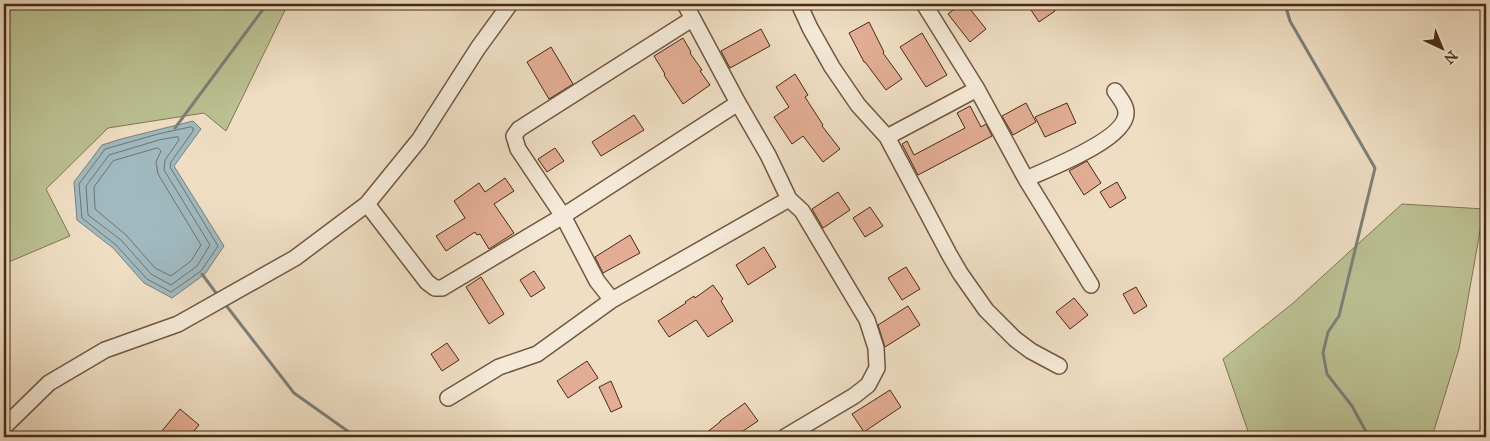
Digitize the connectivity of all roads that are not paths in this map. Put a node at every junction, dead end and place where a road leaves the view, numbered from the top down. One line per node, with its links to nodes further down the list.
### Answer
1 (510, 4): 12 (street)
2 (685, 4): 5 (street)
3 (799, 4): 9 (street)
4 (925, 4): 6 (street)
5 (692, 19): 8 (street); 13 (street)
6 (976, 89): 9 (street); 10 (street)
7 (1116, 91): 10 (street)
8 (738, 104): 11 (street); 13 (street)
9 (887, 137): 16 (street)
10 (1026, 179): 14 (street)
11 (789, 199): 15 (street); 19 (street)
12 (367, 204): 13 (street); 18 (street)
13 (563, 216): 15 (street)
14 (1091, 284)
15 (612, 300): 17 (street)
16 (1059, 366)
17 (448, 398)
18 (4, 427)
19 (785, 436)

